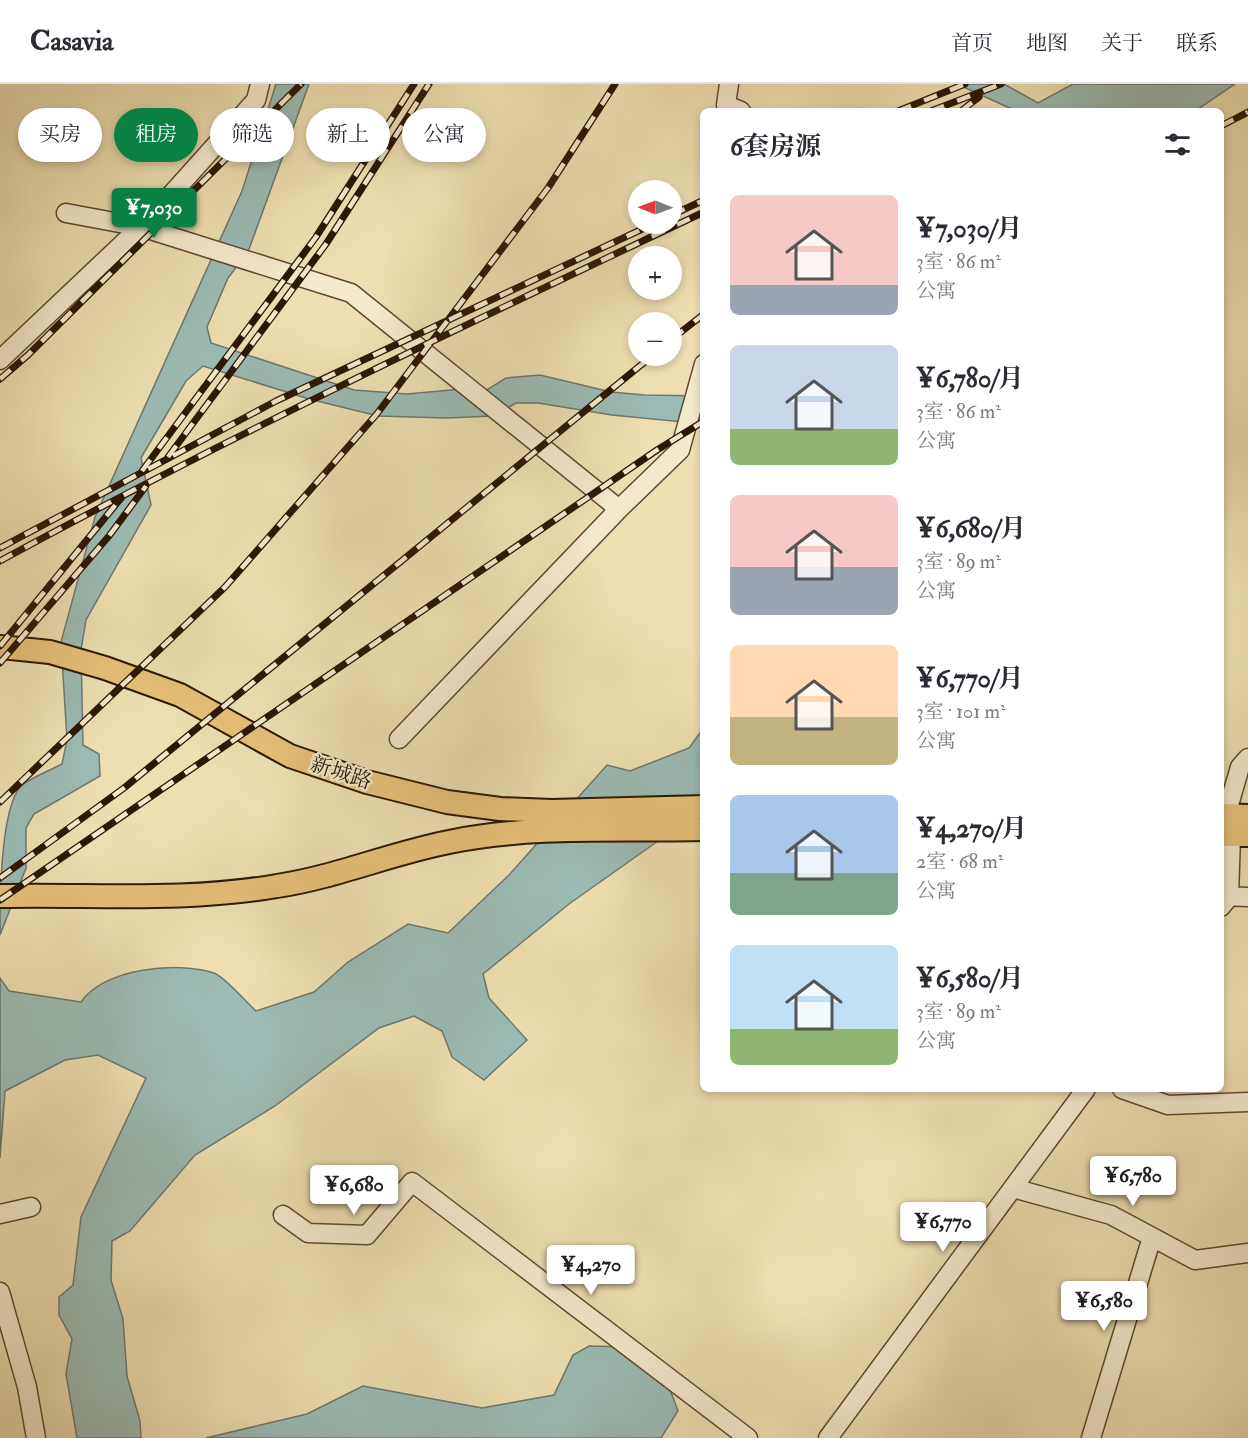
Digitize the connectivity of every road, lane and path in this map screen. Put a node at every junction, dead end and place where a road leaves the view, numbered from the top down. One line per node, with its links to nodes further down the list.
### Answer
1 (260, 84): 5 (street)
2 (729, 84): 3 (street)
3 (731, 108)
4 (66, 213): 5 (street)
5 (141, 227): 6 (street); 8 (street)
6 (0, 360)
7 (700, 378): 8 (street)
8 (619, 509): 10 (street)
9 (0, 647): 12 (main road, 新城路)
10 (399, 740)
11 (1248, 758): 14 (street)
12 (700, 815)
13 (700, 817): 15 (main road, 新城路)
14 (1232, 825): 17 (street)
15 (0, 896)
16 (1248, 897): 17 (street)
17 (1224, 900)
18 (1084, 1092): 21 (street)
19 (1131, 1092): 20 (street)
20 (1248, 1102)
21 (1013, 1188): 25 (street); 30 (street)
22 (31, 1207): 23 (street)
23 (0, 1214)
24 (283, 1215): 29 (street)
25 (1152, 1237): 26 (street); 31 (street)
26 (1248, 1253)
27 (0, 1292): 28 (street)
28 (36, 1438)
29 (748, 1438)
30 (828, 1438)
31 (1091, 1438)

